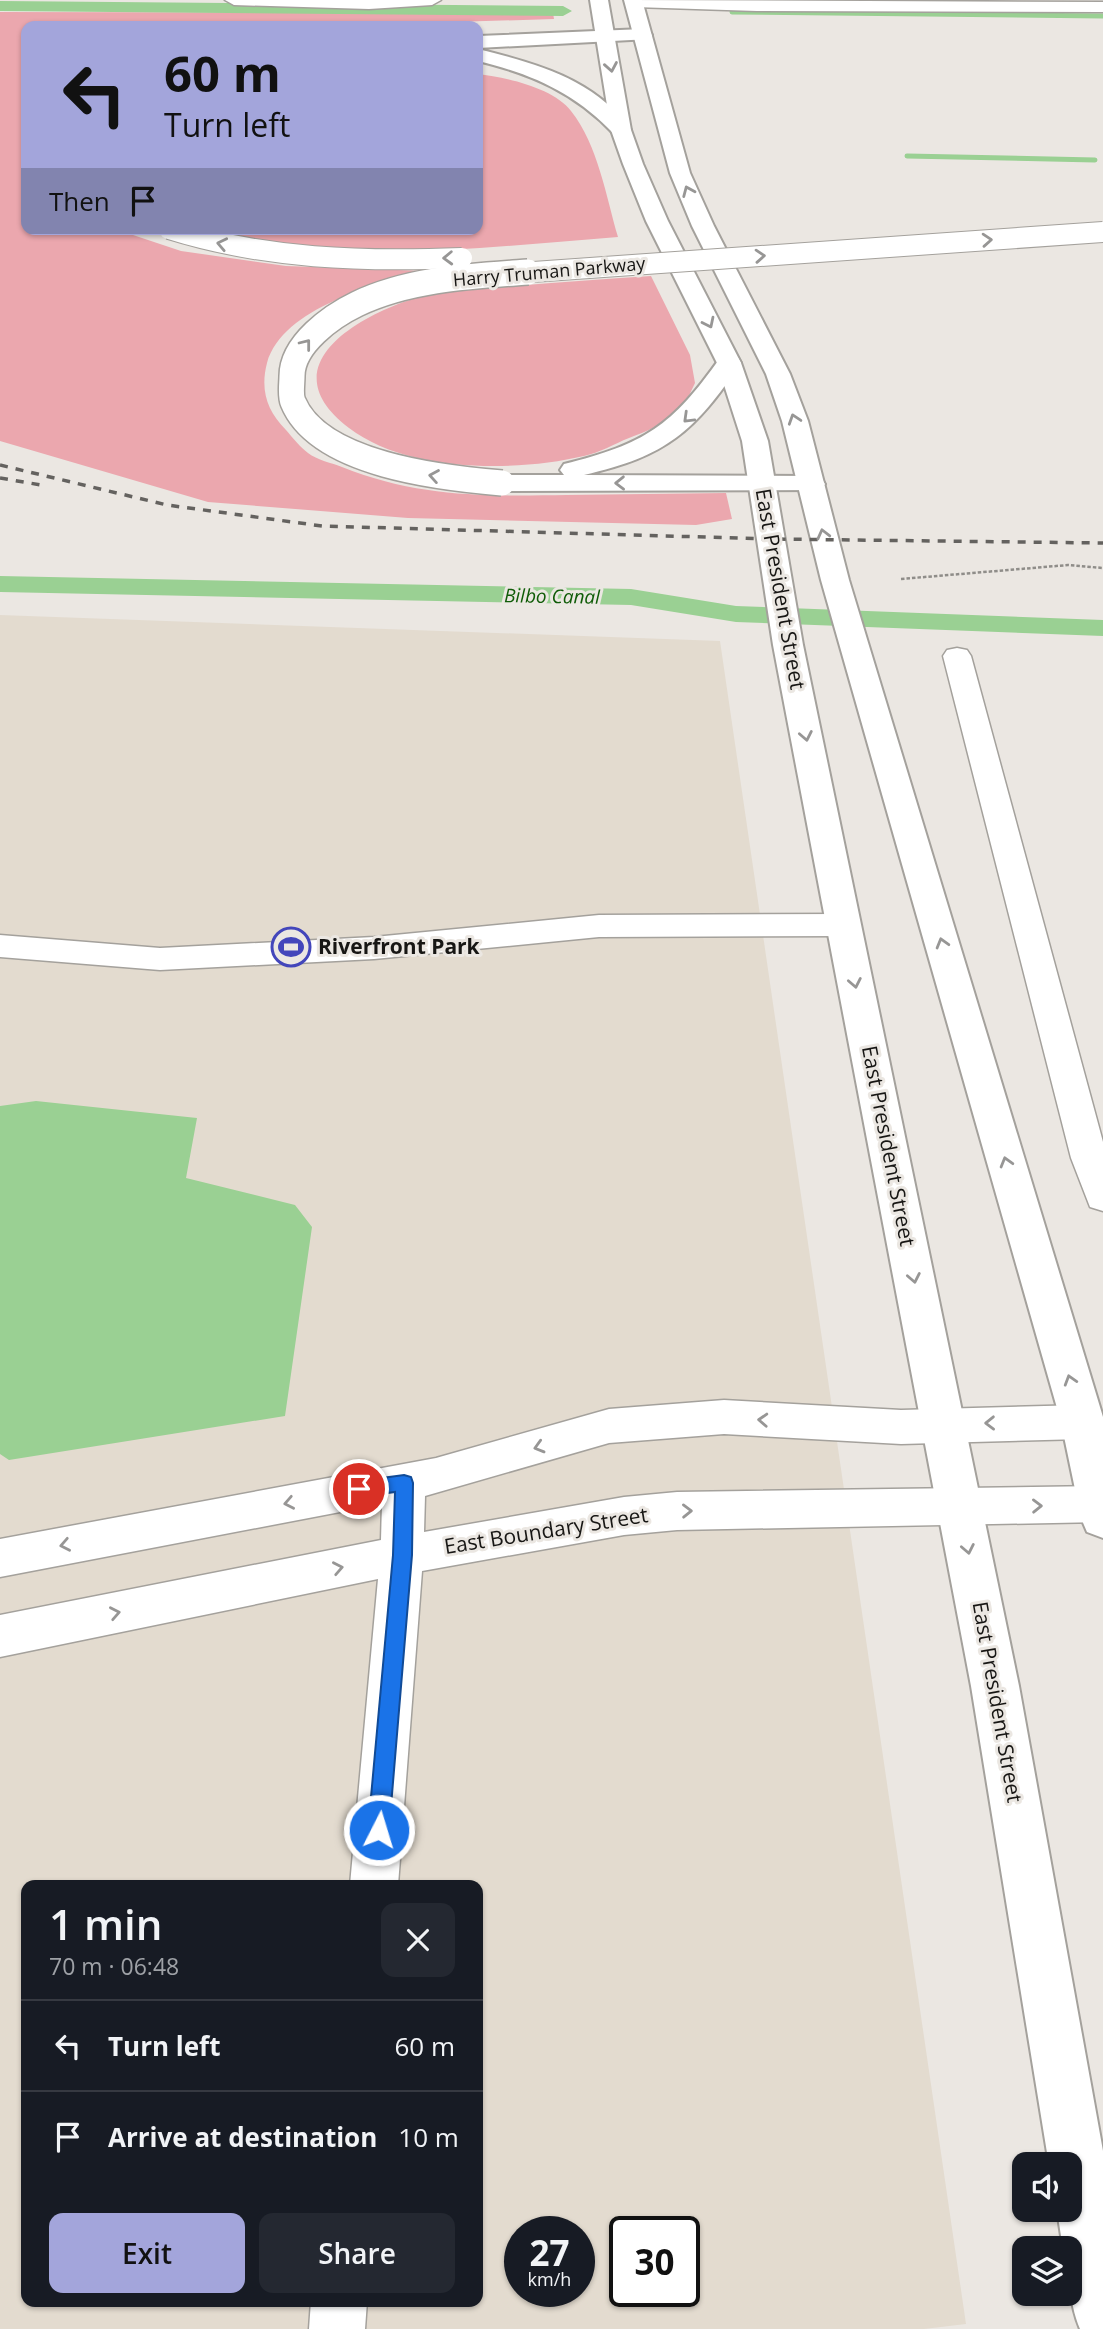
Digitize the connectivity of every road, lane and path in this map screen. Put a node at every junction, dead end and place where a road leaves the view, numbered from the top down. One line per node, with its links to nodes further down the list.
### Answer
1 (234, 0): 2 (street)
2 (432, 0)
3 (599, 0): 7 (main road, East President Street)
4 (634, 1): 5 (street); 6 (main road)
5 (1103, 8)
6 (643, 35): 7 (main road); 17 (main road, one-way to 6)
7 (606, 37): 8 (main road); 10 (main road, East President Street, one-way to 10)
8 (483, 42)
9 (483, 56): 10 (main road)
10 (621, 130): 14 (main road, East President Street, one-way to 14)
11 (1103, 212): 13 (main road, Harry Truman Parkway, one-way to 13, bridge)
12 (1103, 232): 15 (main road, Harry Truman Parkway, one-way to 12, bridge)
13 (186, 235)
14 (729, 363): 15 (main road, one-way to 15); 16 (main road, East President Street)
15 (502, 483): 16 (main road, one-way to 15)
16 (762, 484): 17 (main road); 21 (main road, East President Street, one-way to 21)
17 (812, 484): 25 (main road, one-way to 17)
18 (1103, 568): 19 (path)
19 (901, 579)
20 (957, 656): 23 (street)
21 (844, 925): 22 (street); 24 (main road, East President Street, one-way to 24)
22 (0, 946)
23 (1103, 1197)
24 (943, 1424): 25 (street, one-way to 24); 26 (street, one-way to 26); 27 (main road, East President Street)
25 (1092, 1447): 28 (main road)
26 (404, 1483): 29 (street); 30 (street, one-way to 30)
27 (960, 1508): 28 (street, East Boundary Street, one-way to 28); 29 (street, East Boundary Street, one-way to 27); 34 (main road, East President Street, one-way to 34)
28 (1102, 1511)
29 (402, 1555): 31 (street, East Boundary Street, one-way to 29); 32 (street)
30 (0, 1558)
31 (0, 1636)
32 (374, 1880)
33 (339, 2307): 35 (street)
34 (1103, 2314)
35 (337, 2329)

